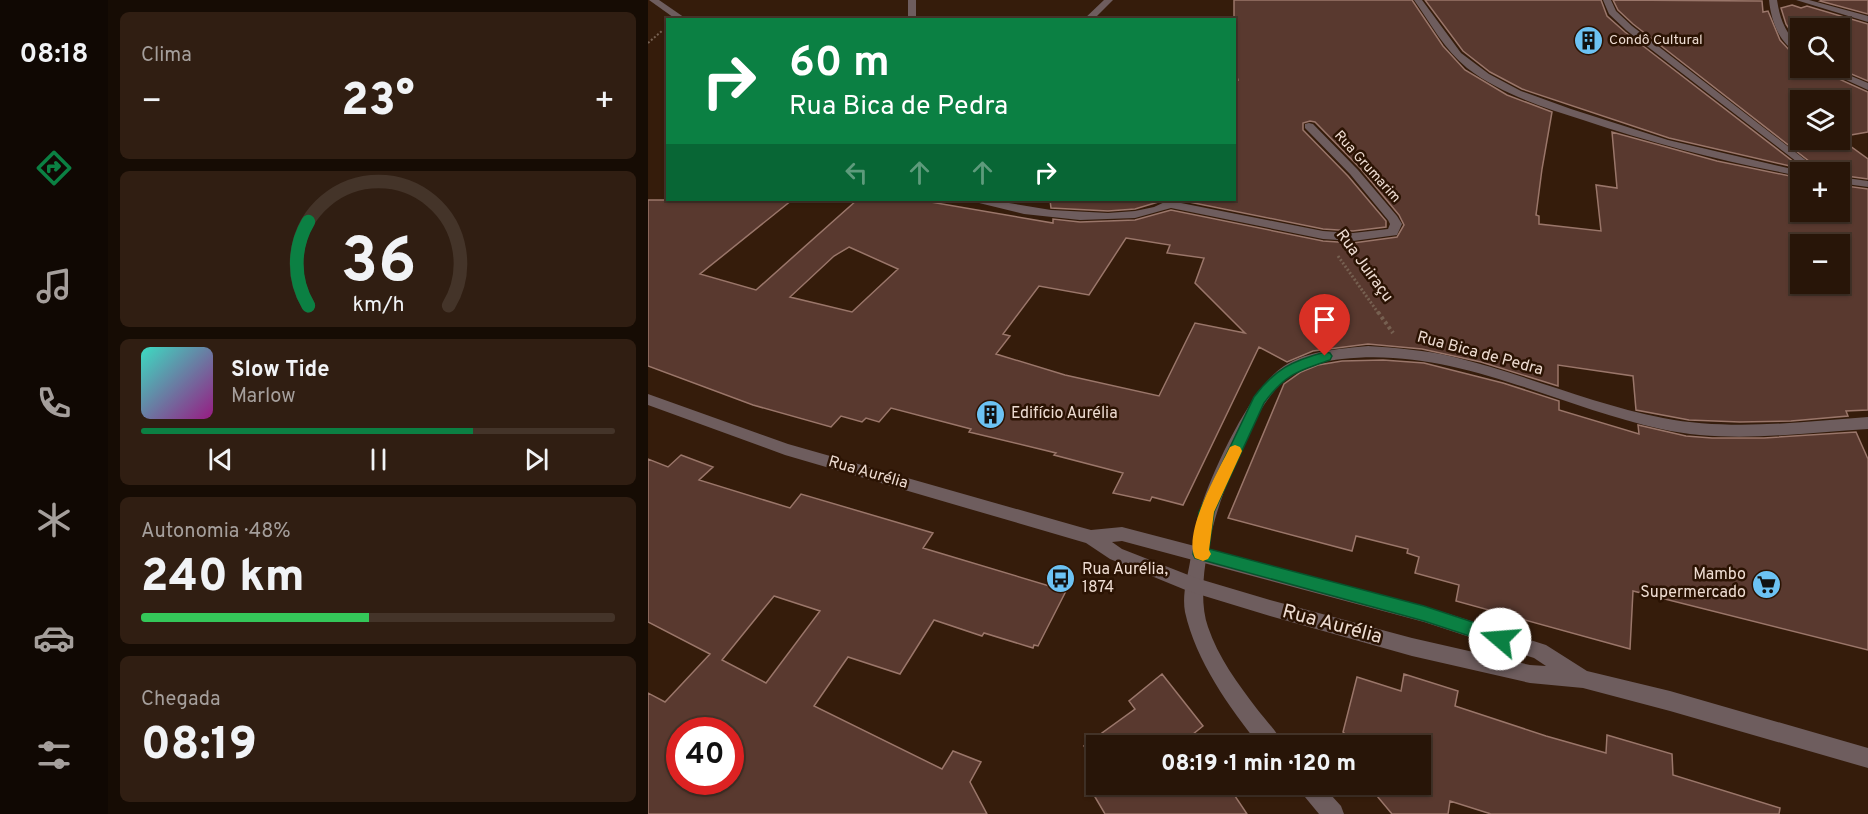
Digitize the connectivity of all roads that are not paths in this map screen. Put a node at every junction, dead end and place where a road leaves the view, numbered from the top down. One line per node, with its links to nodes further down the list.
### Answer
1 (653, 0): 8 (street)
2 (912, 0): 9 (street)
3 (1109, 0): 10 (street)
4 (1418, 0): 17 (street)
5 (1607, 0): 16 (street)
6 (1773, 0): 12 (street)
7 (1800, 0): 11 (street)
8 (681, 18)
9 (912, 18)
10 (1090, 18)
11 (1868, 19)
12 (1790, 43)
13 (1848, 78): 14 (street)
14 (1868, 87)
15 (1309, 126): 22 (street, Rua Grumarim)
16 (1803, 162)
17 (1790, 171)
18 (1850, 182): 19 (street)
19 (1868, 184)
20 (983, 201): 21 (street)
21 (1174, 202): 22 (street, Rua Juiraçu)
22 (1323, 235)
23 (648, 399): 25 (street, Rua Aurélia)
24 (1868, 423): 26 (street, Rua Bica de Pedra)
25 (1091, 537): 26 (street, Rua Aurélia); 27 (street, Rua Aurélia)
26 (1201, 554): 27 (street, Rua Bica de Pedra); 28 (street, Rua Aurélia)
27 (1194, 585): 28 (street, Rua Aurélia); 29 (street, Rua Bica de Pedra)
28 (1583, 679): 30 (street, Rua Aurélia)
29 (1265, 735)
30 (1868, 758)
31 (1317, 795): 32 (street)
32 (1333, 814)

